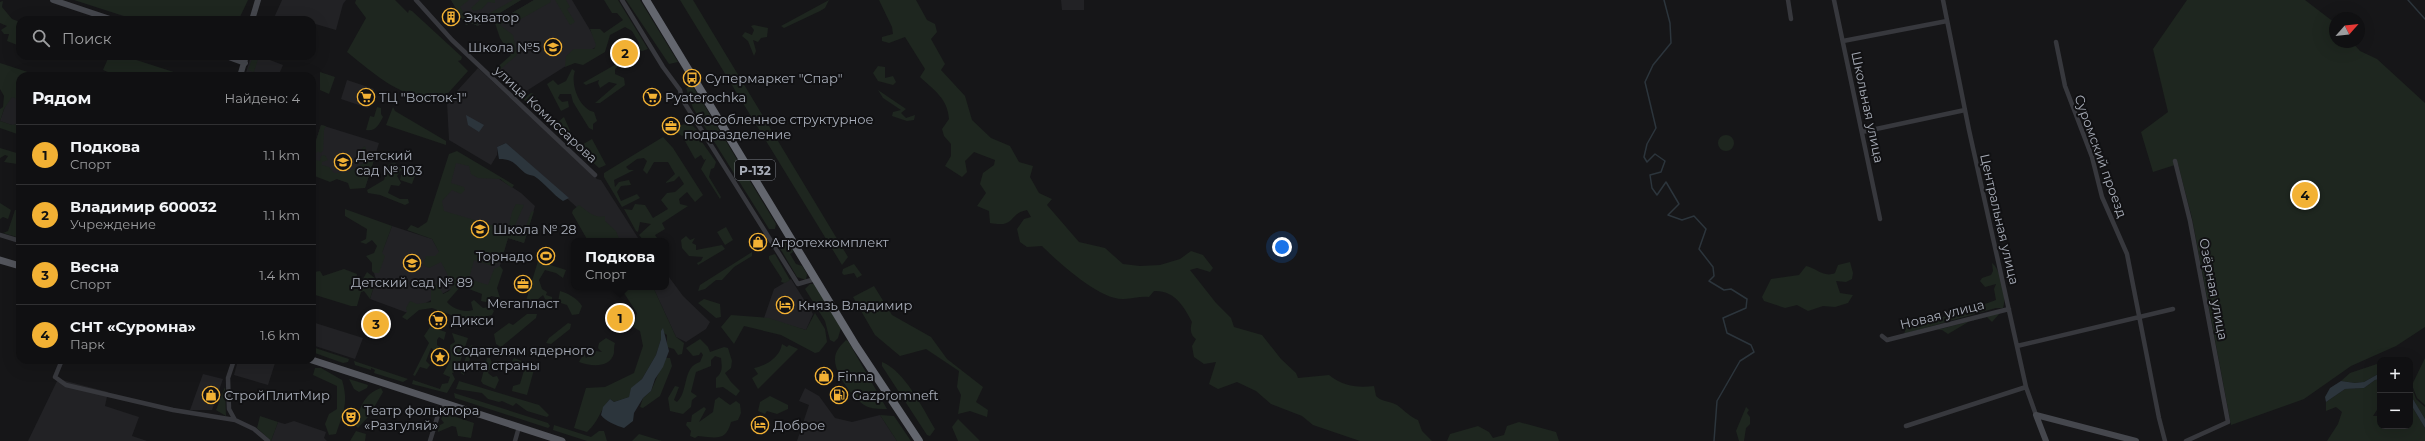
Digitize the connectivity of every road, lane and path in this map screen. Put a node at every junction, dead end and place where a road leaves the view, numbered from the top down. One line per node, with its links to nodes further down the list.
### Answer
1 (52, 0): 10 (street)
2 (258, 0): 11 (street)
3 (416, 0): 21 (street, улица Комиссарова)
4 (622, 0): 27 (street)
5 (646, 0): 27 (highway, Р-132)
6 (652, 0): 47 (highway, Р-132)
7 (1788, 0): 12 (street)
8 (1834, 0): 14 (street, Школьная улица)
9 (1943, 0): 13 (street, Центральная улица)
10 (101, 16)
11 (253, 16)
12 (1791, 19)
13 (1947, 20): 14 (street); 18 (street, Центральная улица)
14 (1843, 41): 19 (street, Школьная улица)
15 (2056, 42): 30 (street, Суромский проезд)
16 (245, 60): 17 (street)
17 (241, 72)
18 (1965, 110): 19 (street); 28 (street, Центральная улица)
19 (1862, 132): 22 (street, Школьная улица)
20 (2175, 161): 51 (street, Озёрная улица)
21 (595, 176)
22 (1880, 219)
23 (0, 235): 24 (street)
24 (16, 240)
25 (0, 260): 26 (main road)
26 (16, 265)
27 (815, 279): 46 (highway, Р-132)
28 (2009, 309): 31 (street, Новая улица); 32 (street, Центральная улица)
29 (2173, 309): 30 (street)
30 (2140, 315): 32 (street); 50 (street, Суромский проезд)
31 (1882, 336)
32 (2017, 346): 36 (street, Центральная улица)
33 (316, 361): 37 (main road)
34 (60, 364): 39 (street)
35 (233, 364): 39 (street)
36 (2026, 387): 38 (street, Центральная улица); 40 (street)
37 (447, 403): 41 (main road); 43 (street)
38 (2036, 415): 48 (street, Центральная улица); 49 (street)
39 (235, 420): 42 (street)
40 (1906, 426)
41 (519, 427): 44 (street); 45 (main road)
42 (268, 441)
43 (430, 441)
44 (515, 441)
45 (562, 441)
46 (919, 441)
47 (924, 441)
48 (2046, 441)
49 (2136, 441)
50 (2165, 441)
51 (2186, 441)

